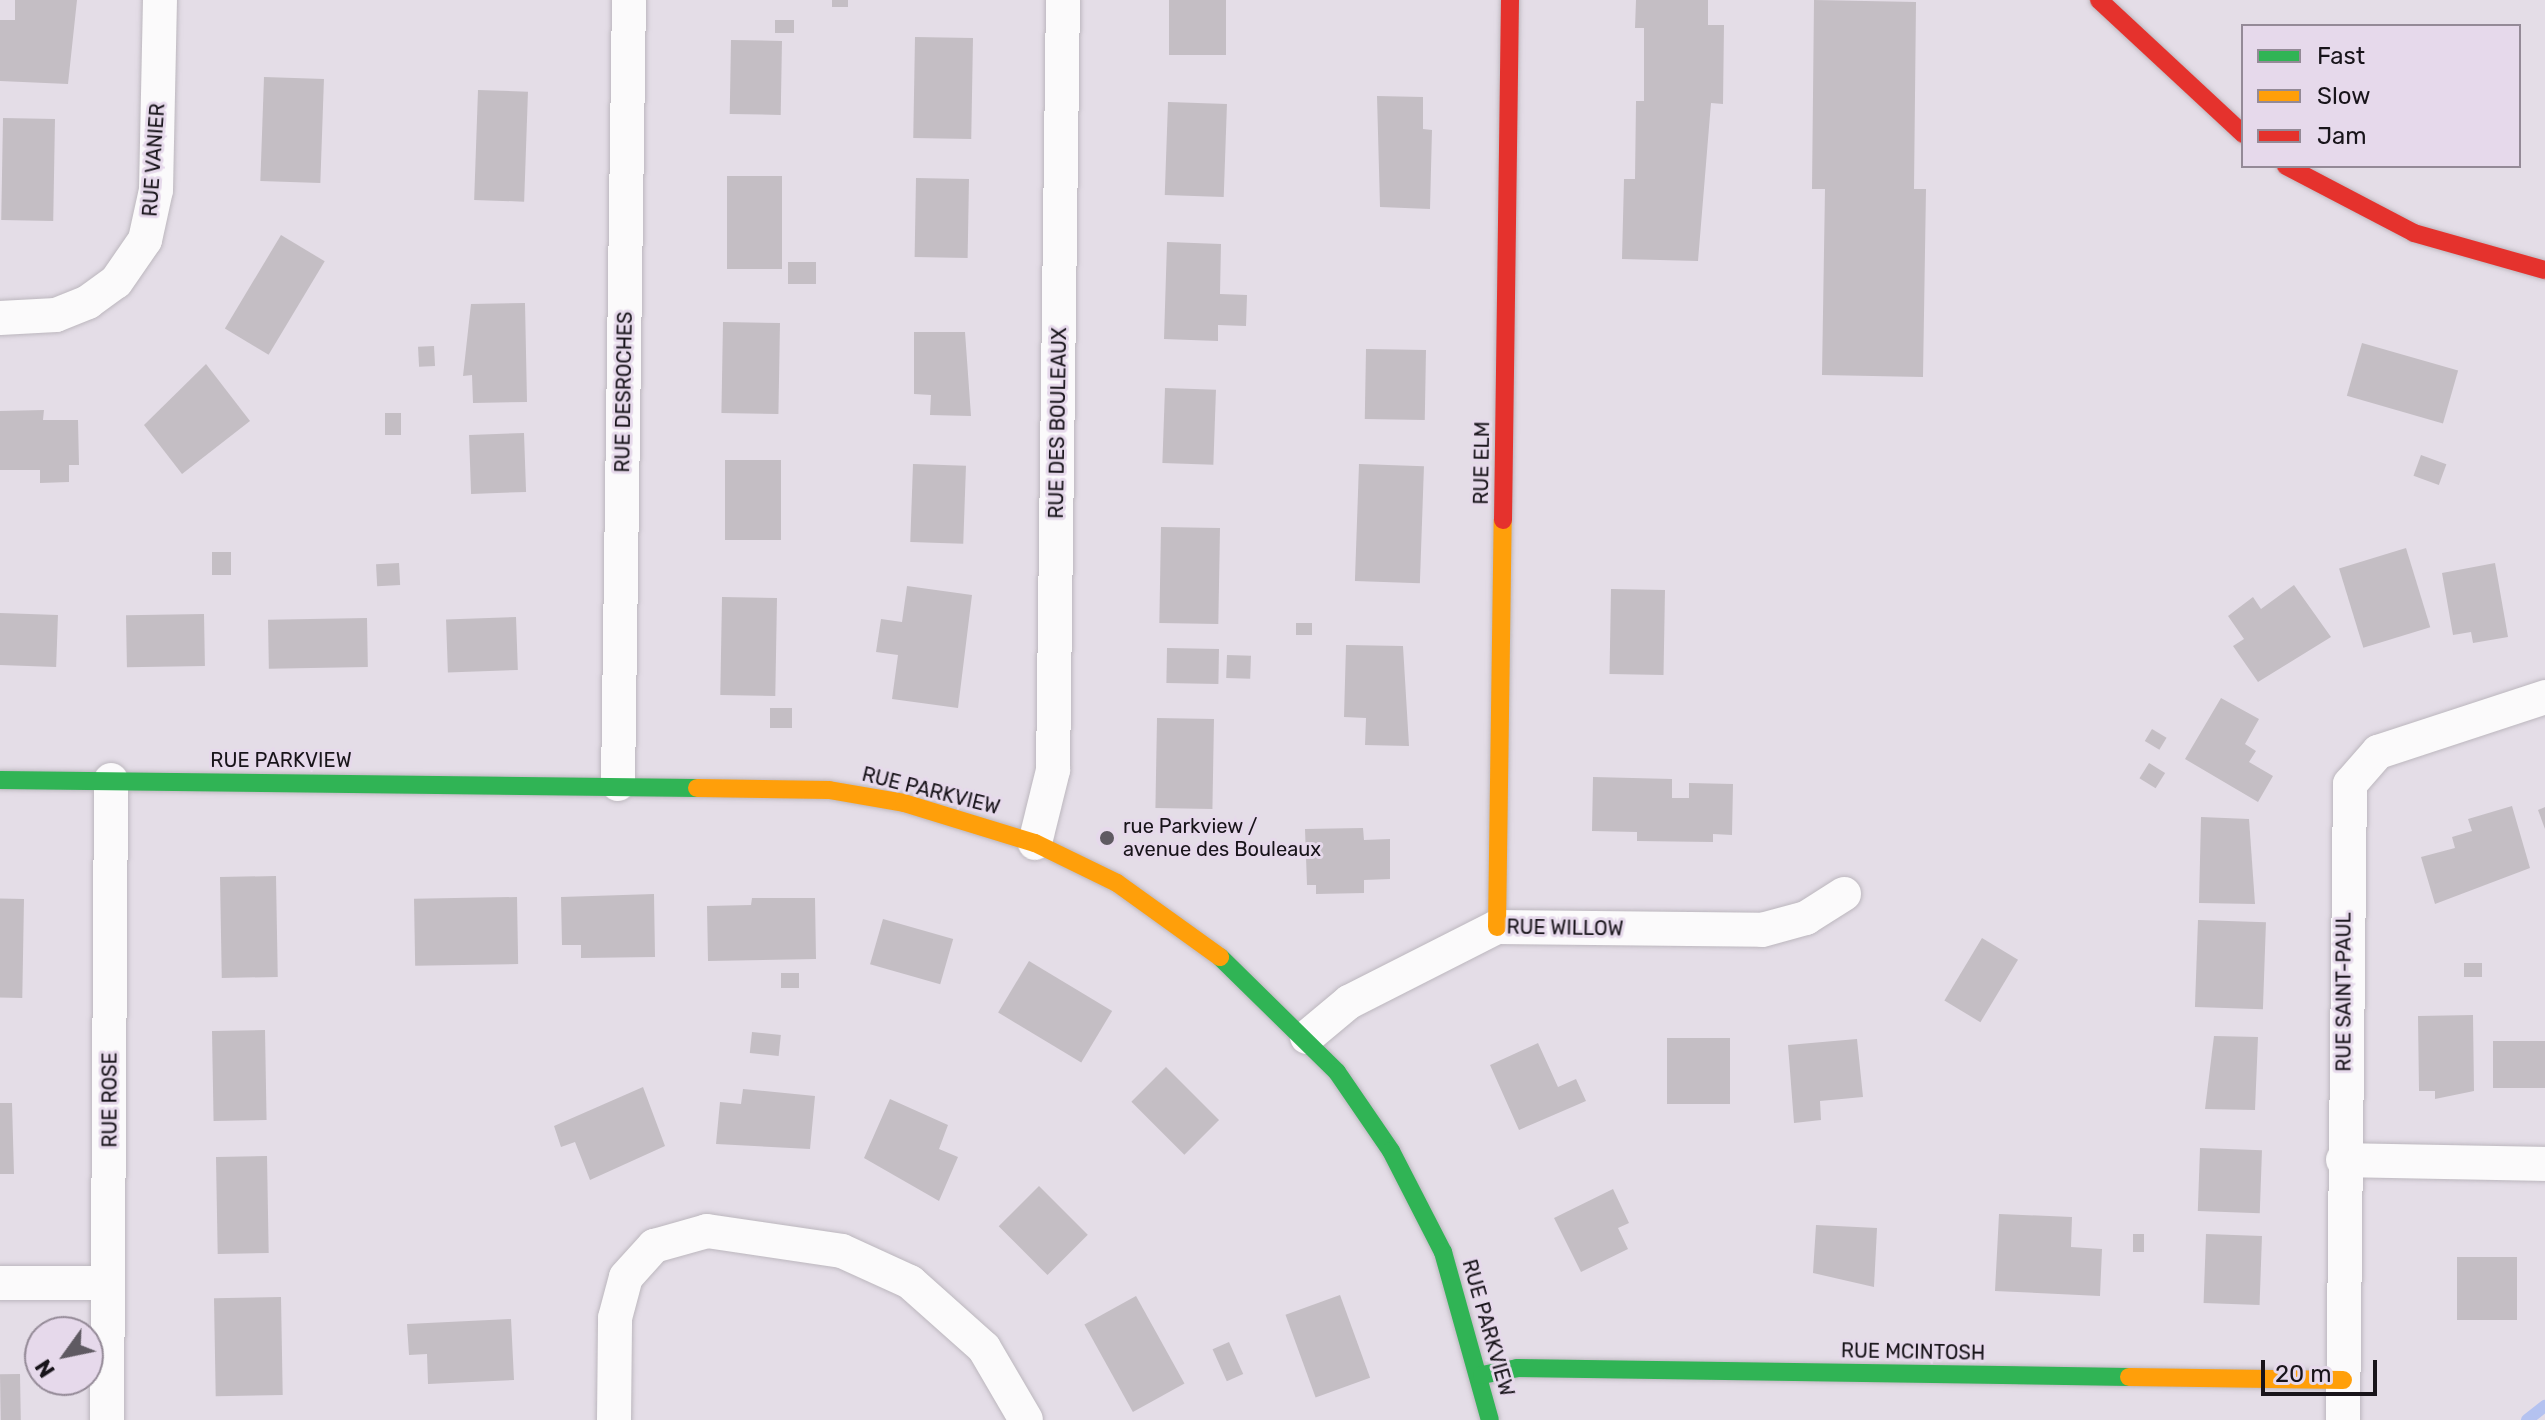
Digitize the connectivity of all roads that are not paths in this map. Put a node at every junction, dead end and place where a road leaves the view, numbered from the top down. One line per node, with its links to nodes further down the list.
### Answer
1 (160, 0): 9 (street, RUE VANIER)
2 (629, 0): 13 (street, RUE DESROCHES)
3 (1063, 0): 14 (street, RUE DES BOULEAUX)
4 (1510, 0): 16 (street, RUE ELM)
5 (2099, 0): 6 (street)
6 (2241, 132)
7 (2289, 168): 8 (street)
8 (2545, 270)
9 (0, 318)
10 (2545, 697): 18 (street, RUE SAINT-PAUL)
11 (0, 780): 12 (street, RUE PARKVIEW)
12 (111, 780): 13 (street, RUE PARKVIEW); 21 (street, RUE ROSE)
13 (618, 784): 14 (street, RUE PARKVIEW)
14 (1035, 843): 17 (street, RUE PARKVIEW)
15 (1844, 894): 16 (street, RUE WILLOW)
16 (1497, 927): 17 (street, RUE WILLOW)
17 (1307, 1037): 22 (street, RUE PARKVIEW)
18 (2343, 1160): 19 (street); 23 (street, RUE SAINT-PAUL)
19 (2545, 1164)
20 (0, 1283): 21 (street)
21 (108, 1283): 24 (street, RUE ROSE)
22 (1482, 1375): 23 (street, RUE MCINTOSH); 27 (street, RUE PARKVIEW)
23 (2343, 1380): 28 (street, RUE SAINT-PAUL)
24 (107, 1420)
25 (614, 1420): 26 (street)
26 (1026, 1420)
27 (1490, 1420)
28 (2343, 1420)

